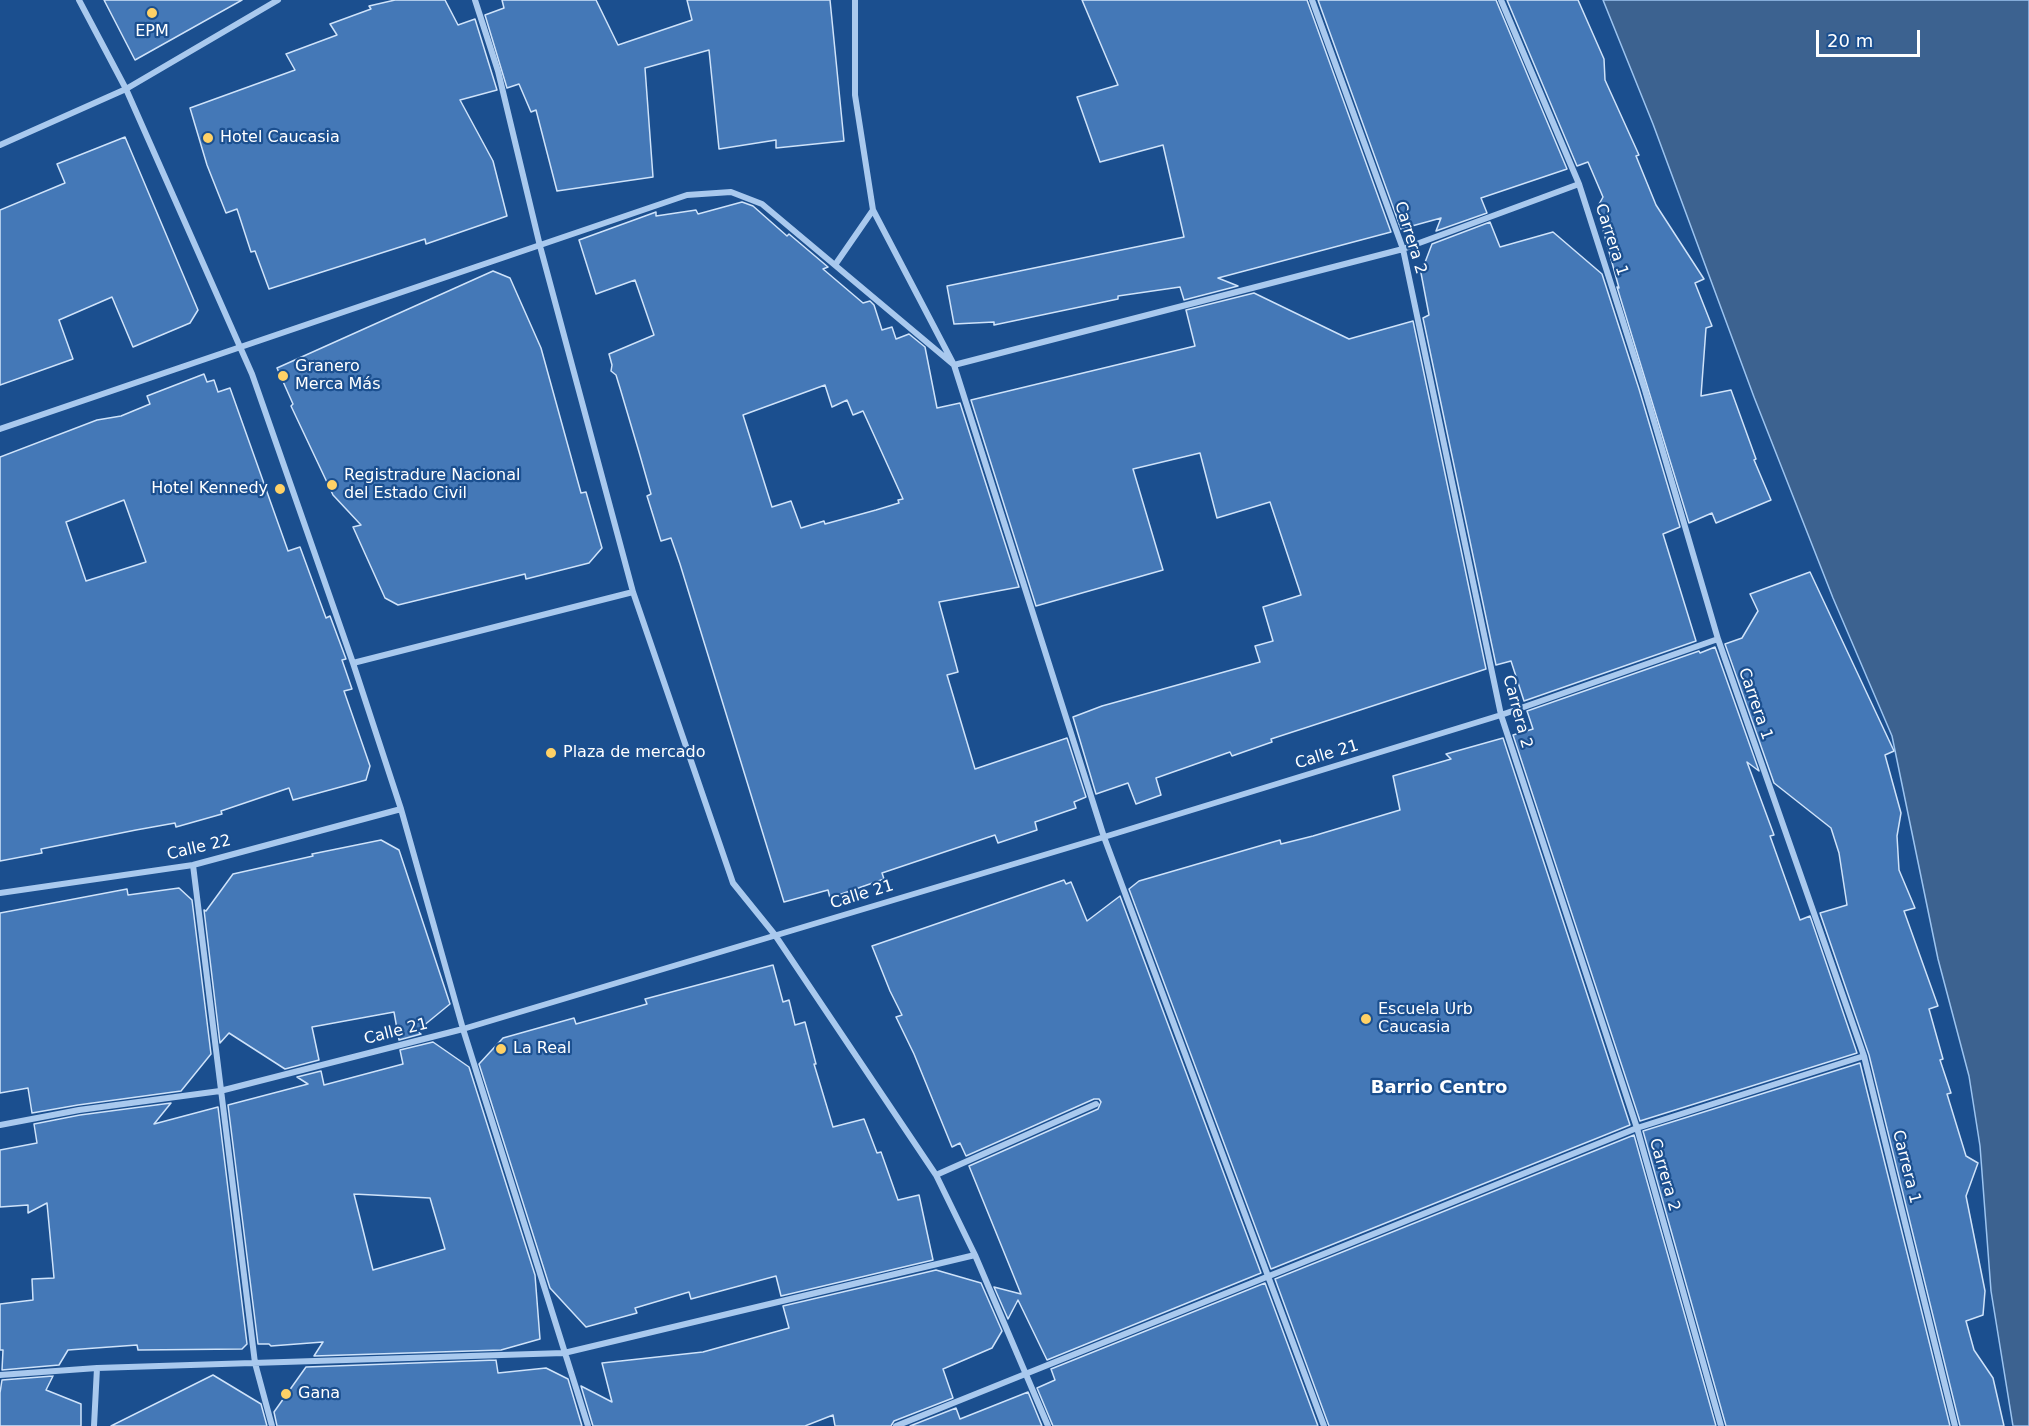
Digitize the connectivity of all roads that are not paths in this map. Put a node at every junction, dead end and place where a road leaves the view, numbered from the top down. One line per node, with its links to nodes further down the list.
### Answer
1 (79, 0): 7 (street)
2 (278, 0): 7 (street)
3 (475, 0): 11 (street)
4 (855, 0): 10 (street)
5 (1312, 0): 12 (street, Carrera 2)
6 (1501, 0): 9 (street, Carrera 1)
7 (126, 89): 8 (street); 14 (street)
8 (0, 145)
9 (1579, 184): 12 (street); 18 (street, Carrera 1)
10 (873, 210): 13 (street); 15 (street)
11 (540, 246): 13 (street); 14 (street); 17 (street)
12 (1403, 249): 15 (street); 20 (street, Carrera 2)
13 (836, 265): 15 (street)
14 (241, 347): 16 (street); 19 (street)
15 (954, 365): 22 (street)
16 (0, 429)
17 (633, 592): 19 (street); 25 (street)
18 (1718, 639): 20 (street, Calle 21); 27 (street, Carrera 1)
19 (353, 663): 21 (street)
20 (1502, 715): 22 (street, Calle 21); 31 (street, Carrera 2)
21 (401, 809): 23 (street, Calle 22); 26 (street)
22 (1104, 837): 25 (street, Calle 21); 34 (street)
23 (193, 865): 24 (street, Calle 22); 28 (street)
24 (0, 893)
25 (775, 935): 26 (street, Calle 21); 32 (street)
26 (463, 1029): 28 (street, Calle 21); 35 (street)
27 (1864, 1056): 31 (street); 47 (street, Carrera 1)
28 (220, 1091): 30 (street, Calle 21); 36 (street)
29 (1096, 1104): 32 (street)
30 (0, 1125)
31 (1637, 1128): 34 (street); 46 (street, Carrera 2)
32 (936, 1175): 33 (street)
33 (975, 1255): 35 (street); 38 (street)
34 (1267, 1278): 38 (street); 45 (street)
35 (564, 1353): 36 (street); 42 (street)
36 (255, 1363): 37 (street); 41 (street)
37 (97, 1368): 39 (street); 40 (street)
38 (1026, 1372): 43 (street); 44 (street)
39 (0, 1375)
40 (94, 1426)
41 (272, 1426)
42 (588, 1426)
43 (896, 1426)
44 (1048, 1426)
45 (1324, 1426)
46 (1721, 1426)
47 (1955, 1426)

